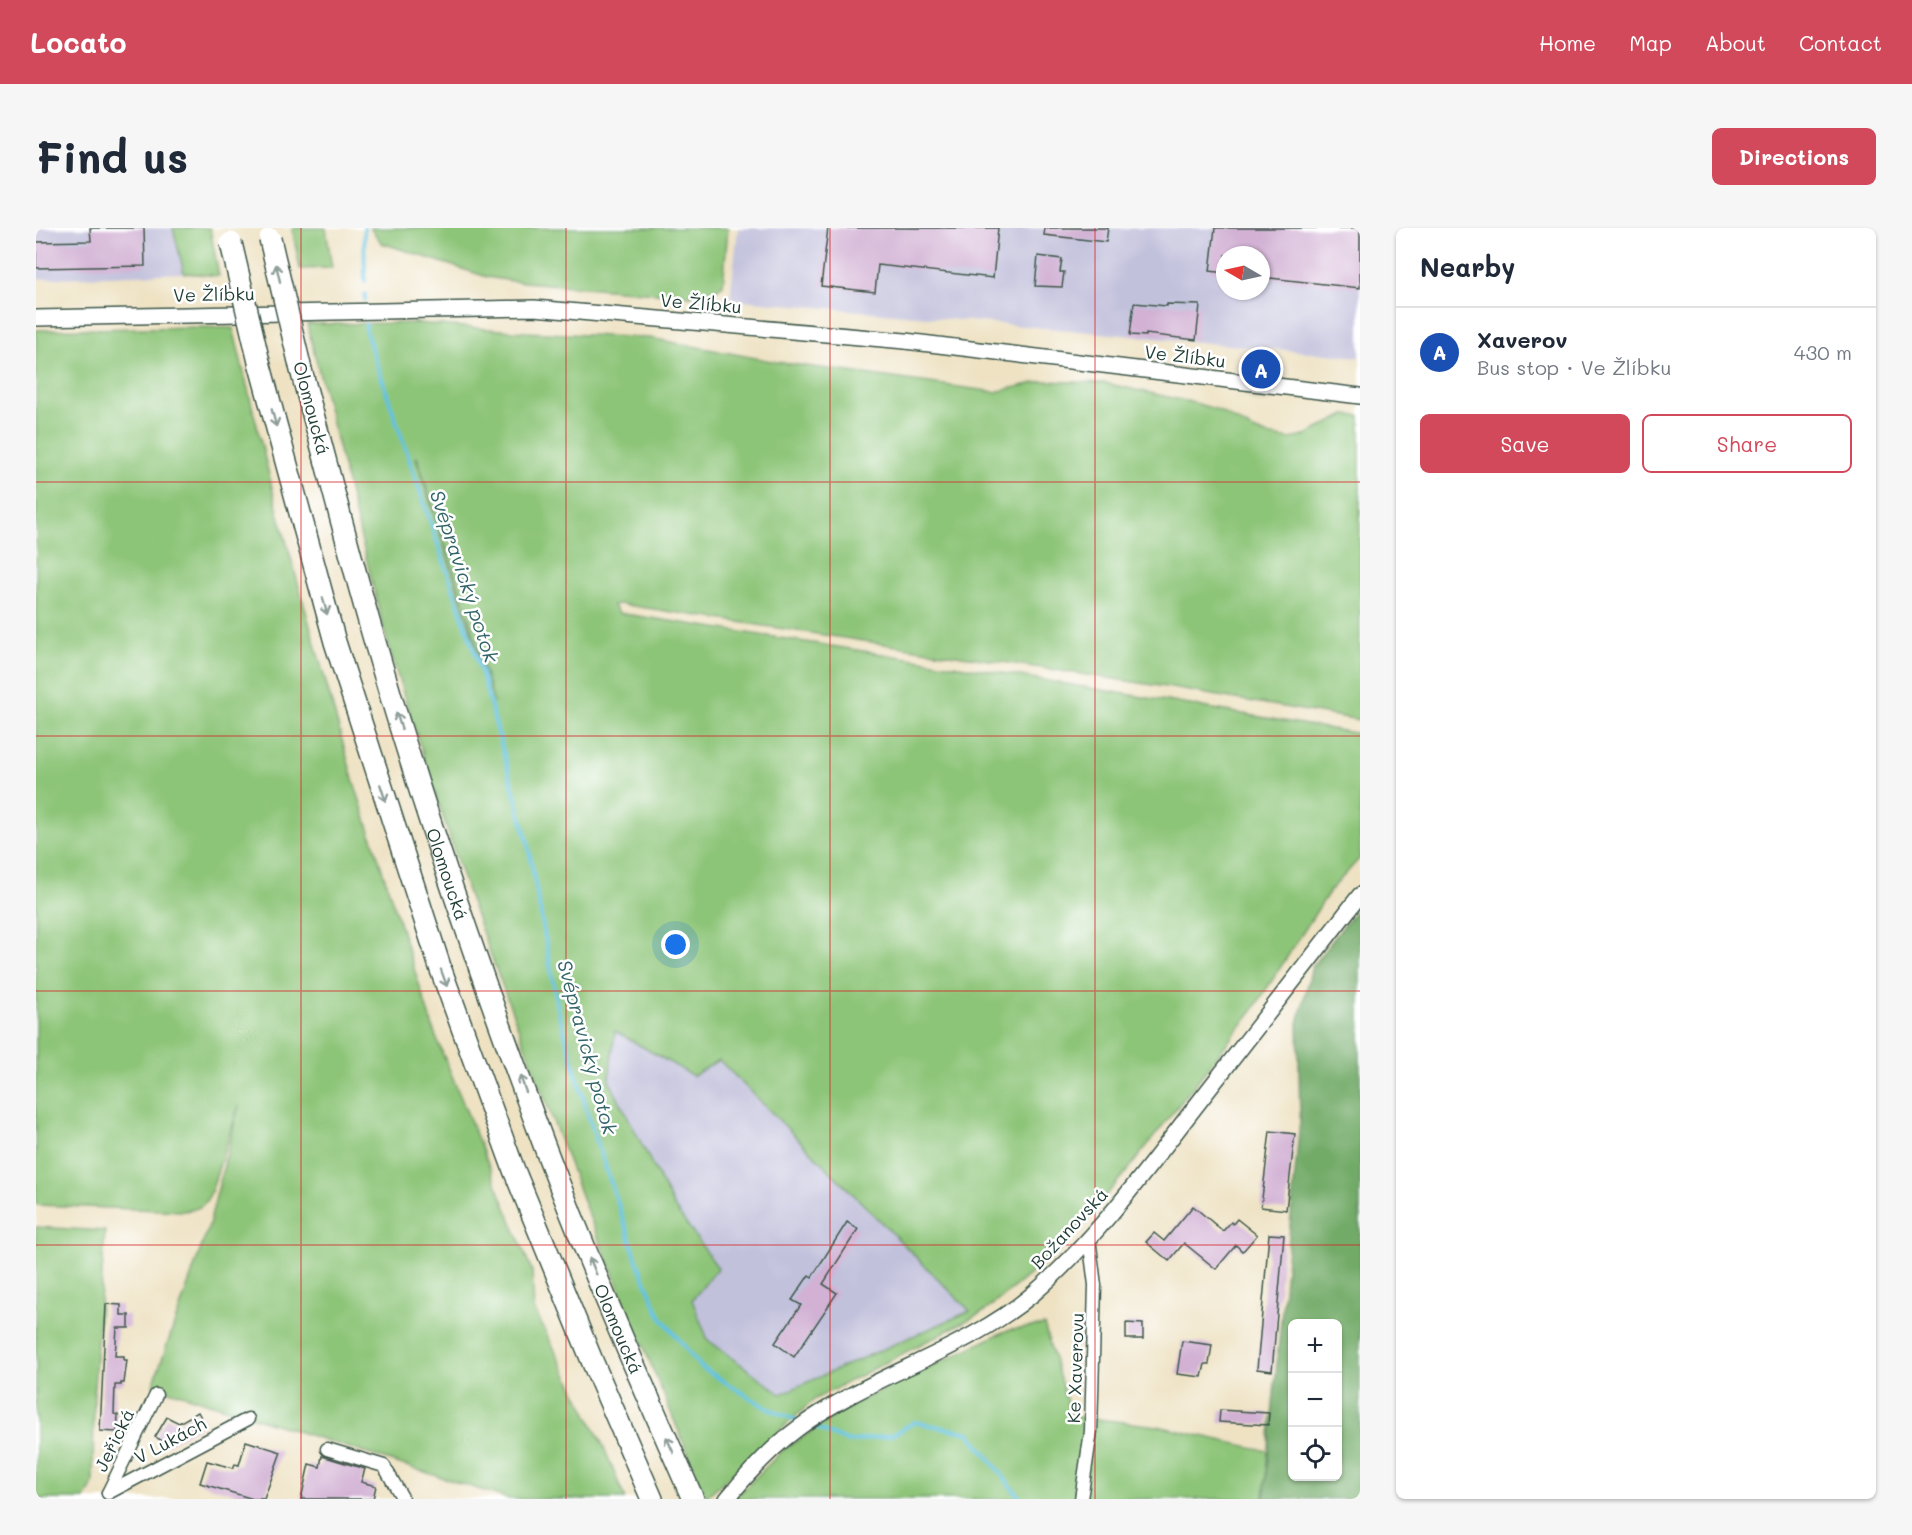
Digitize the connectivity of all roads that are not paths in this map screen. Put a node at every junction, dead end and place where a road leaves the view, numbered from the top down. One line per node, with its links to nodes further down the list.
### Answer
1 (269, 234): 13 (highway, Olomoucká, one-way to 1, bridge)
2 (229, 235): 12 (highway, Olomoucká, one-way to 12, bridge)
3 (36, 318): 4 (street, Ve Žlíbku)
4 (1360, 396)
5 (1360, 895): 6 (street, Božanovská)
6 (1089, 1238): 14 (street, Božanovská); 15 (street, Ke Xaverovu)
7 (156, 1395): 10 (street, Jeřická)
8 (248, 1419): 10 (street, V Lukách)
9 (327, 1449): 11 (street)
10 (106, 1496)
11 (404, 1499)
12 (652, 1499)
13 (693, 1499)
14 (727, 1499)
15 (1081, 1499)

